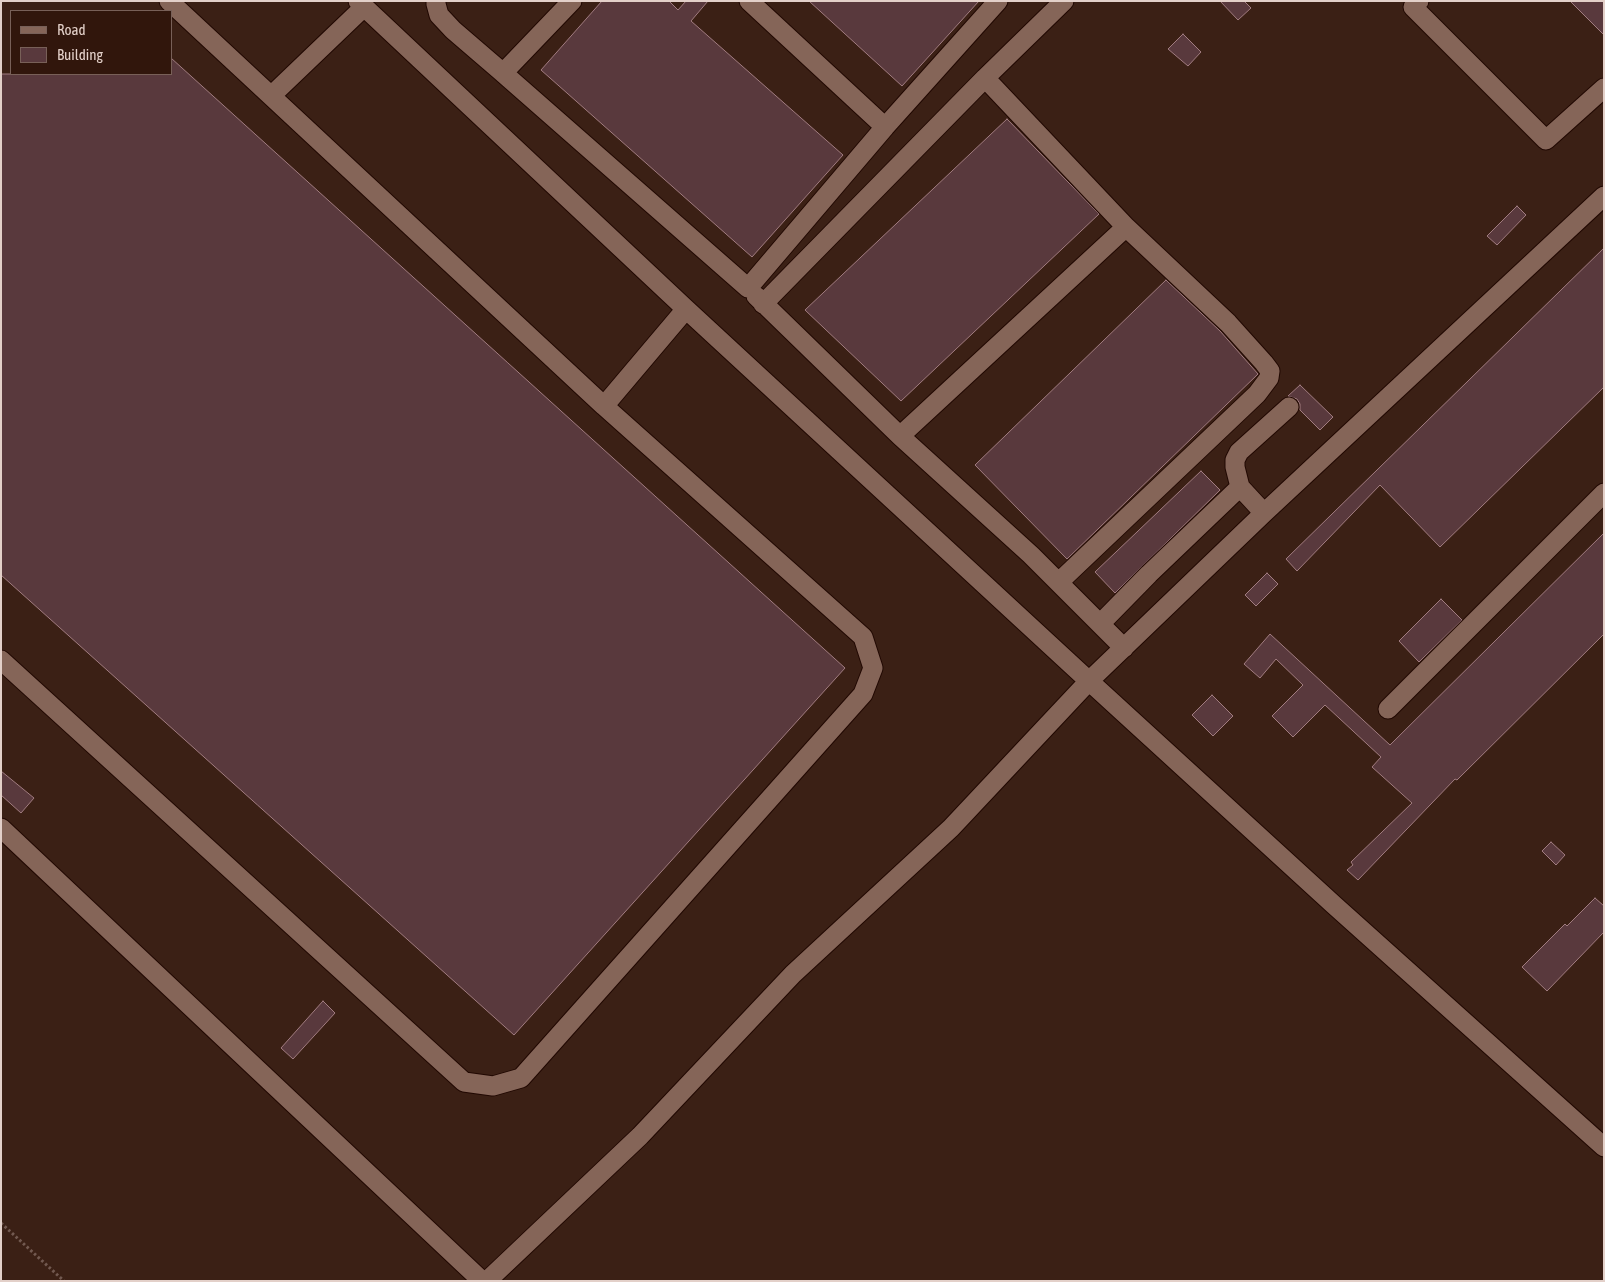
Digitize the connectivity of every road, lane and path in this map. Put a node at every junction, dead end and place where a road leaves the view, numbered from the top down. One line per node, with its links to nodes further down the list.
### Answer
1 (169, 1): 12 (lane)
2 (436, 1): 9 (lane)
3 (572, 1): 9 (lane)
4 (749, 1): 13 (lane)
5 (998, 1): 13 (lane)
6 (1064, 1): 10 (lane)
7 (1420, 1): 11 (lane)
8 (361, 4): 12 (lane); 18 (lane)
9 (503, 73): 16 (lane)
10 (985, 78): 15 (lane); 17 (lane)
11 (1604, 88)
12 (271, 96): 19 (lane)
13 (885, 127): 16 (lane)
14 (1604, 196): 24 (lane)
15 (1126, 227): 21 (lane); 25 (lane)
16 (748, 288): 17 (lane)
17 (763, 304): 21 (lane)
18 (686, 308): 19 (lane); 29 (lane)
19 (604, 406): 28 (lane)
20 (1288, 407): 22 (lane)
21 (900, 436): 25 (lane)
22 (1240, 487): 24 (lane); 26 (lane)
23 (1604, 493): 30 (lane)
24 (1264, 513): 27 (lane)
25 (1058, 582): 26 (lane)
26 (1100, 624): 27 (lane)
27 (1124, 648): 29 (lane)
28 (1, 660)
29 (1089, 682): 32 (lane); 36 (lane)
30 (1388, 709)
31 (1, 828): 35 (lane)
32 (1604, 1147)
33 (1, 1223): 34 (path)
34 (64, 1281)
35 (482, 1281)
36 (487, 1281)

